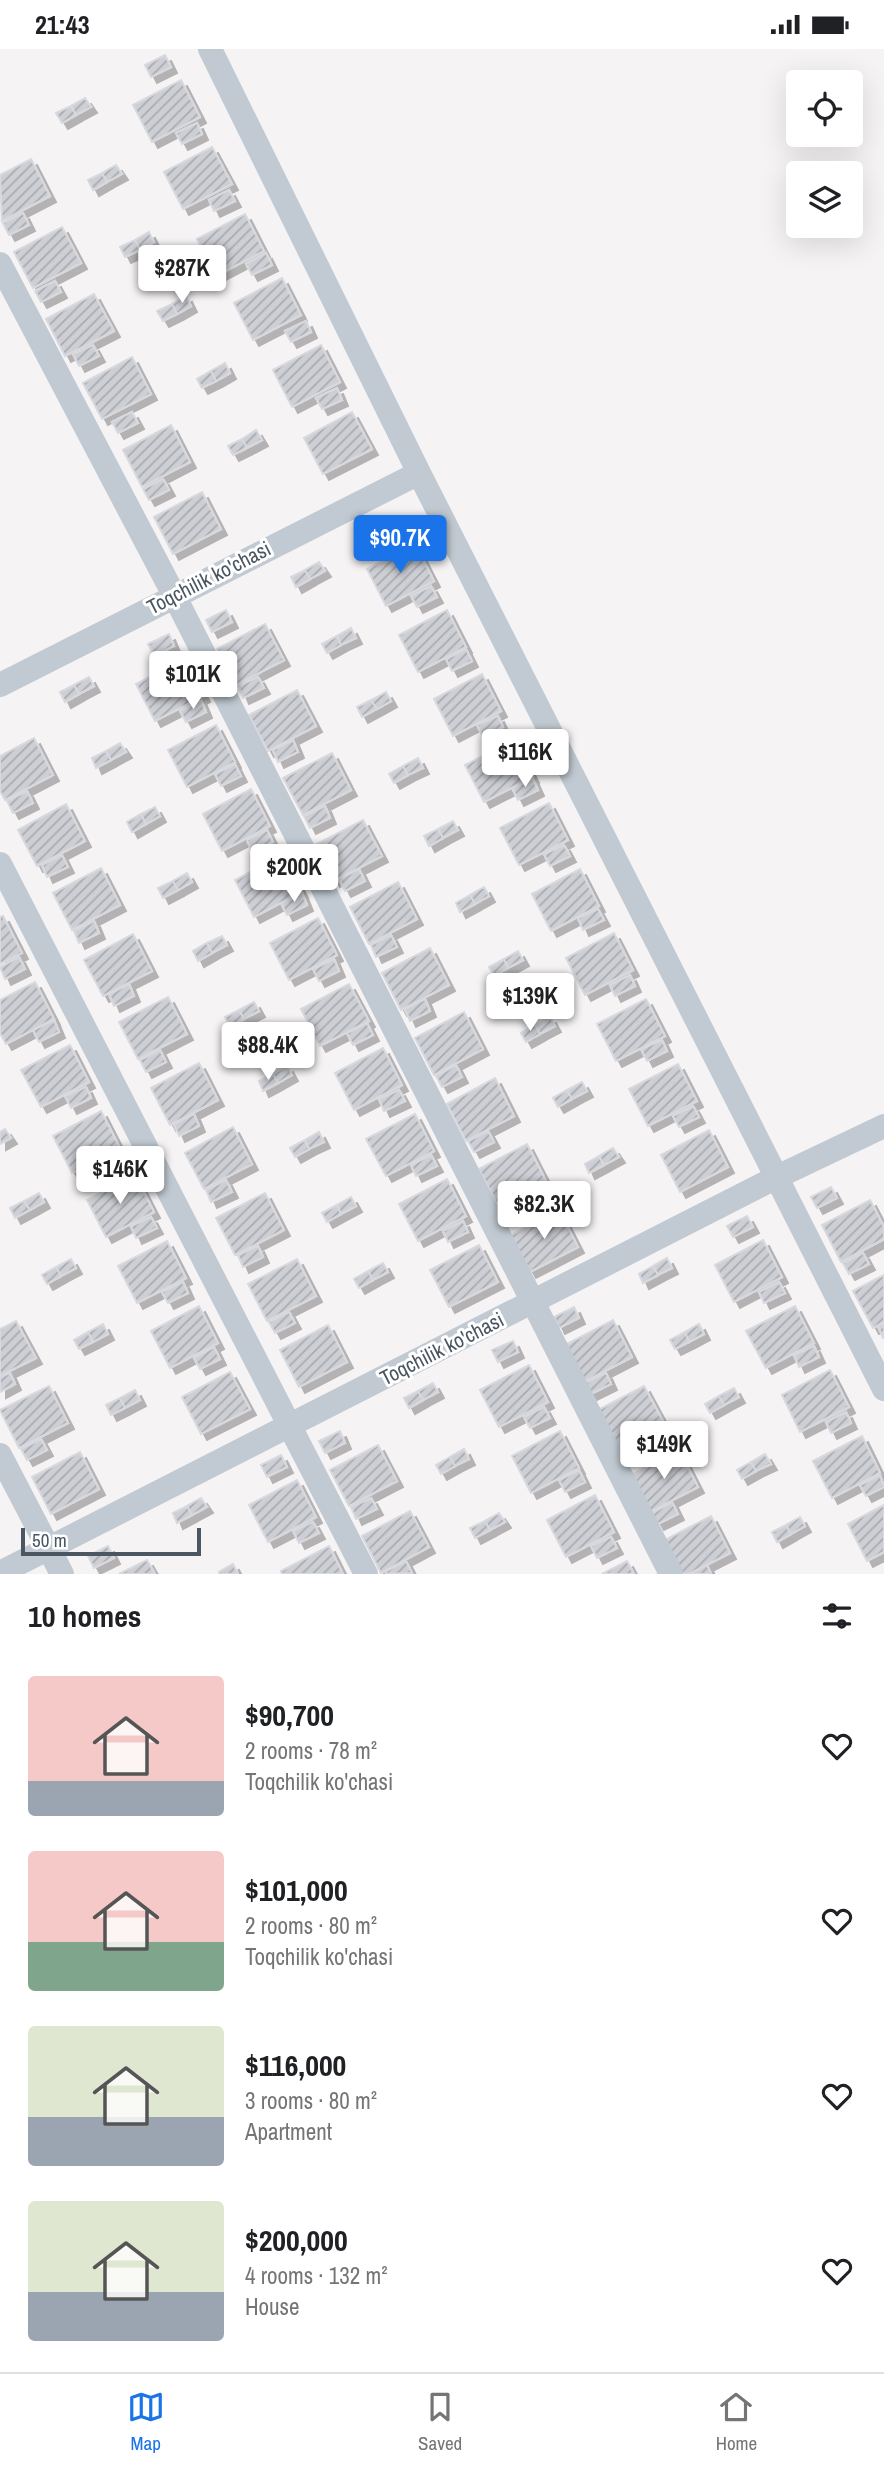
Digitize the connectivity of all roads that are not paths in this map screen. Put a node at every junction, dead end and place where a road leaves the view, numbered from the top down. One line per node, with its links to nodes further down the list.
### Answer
1 (210, 49): 3 (street)
2 (0, 264): 4 (street)
3 (419, 473): 4 (street, Toqchilik ko'chasi); 8 (street)
4 (174, 596): 5 (street, Toqchilik ko'chasi); 9 (street)
5 (0, 685)
6 (0, 864): 11 (street)
7 (884, 1126): 8 (street, Toqchilik ko'chasi)
8 (777, 1177): 9 (street, Toqchilik ko'chasi); 10 (street)
9 (533, 1303): 11 (street, Toqchilik ko'chasi); 17 (street)
10 (884, 1389)
11 (291, 1425): 13 (street, Toqchilik ko'chasi); 16 (street)
12 (0, 1455): 13 (street)
13 (49, 1548): 14 (street, Toqchilik ko'chasi); 15 (street)
14 (0, 1573)
15 (62, 1574)
16 (366, 1574)
17 (671, 1574)

